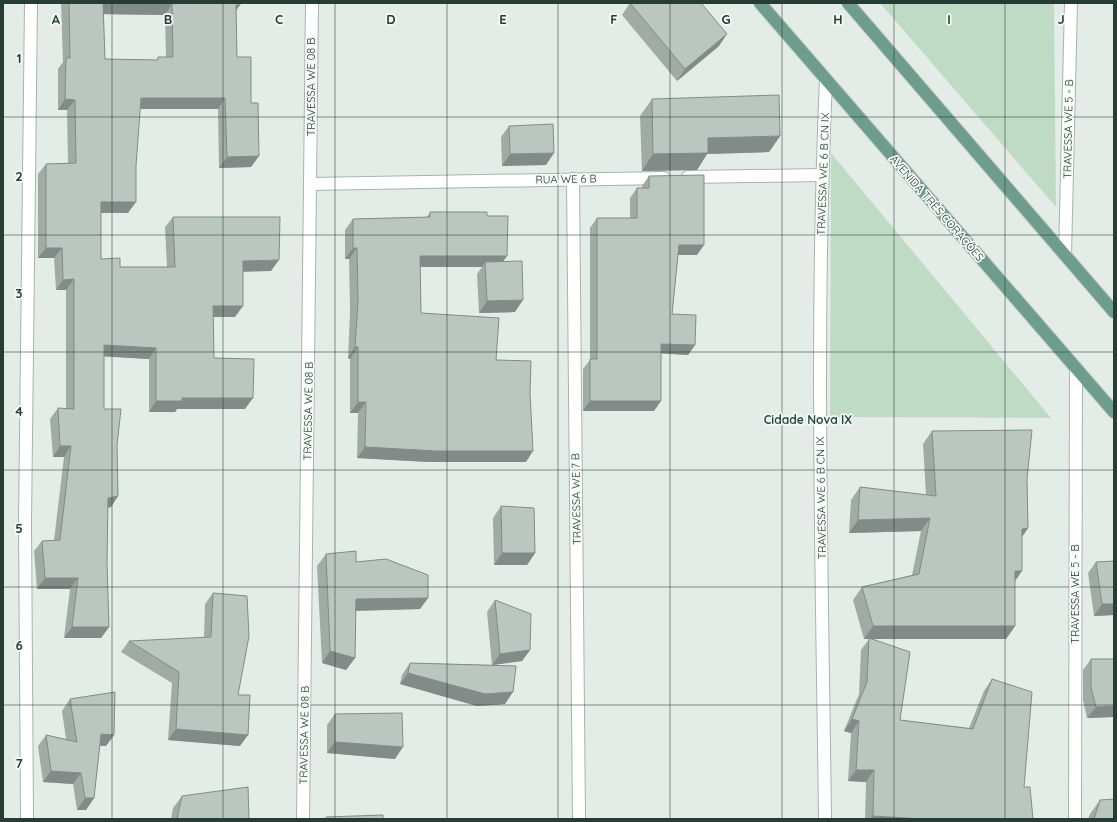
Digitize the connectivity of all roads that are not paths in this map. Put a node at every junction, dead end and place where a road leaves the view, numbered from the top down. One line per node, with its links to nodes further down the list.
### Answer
1 (31, 3): 14 (street)
2 (312, 3): 9 (street, TRAVESSA WE 08 B)
3 (760, 3): 6 (main road, AVENIDA TRÊS CORAÇÕES)
4 (848, 3): 10 (main road)
5 (1071, 3): 10 (street, TRAVESSA WE 5 - B)
6 (826, 80): 7 (street, TRAVESSA WE 6 B CN IX); 12 (main road, AVENIDA TRÊS CORAÇÕES)
7 (822, 175): 8 (street, RUA WE 6 B); 17 (street, TRAVESSA WE 6 B CN IX)
8 (573, 179): 9 (street, RUA WE 6 B); 16 (street, TRAVESSA WE 7 B)
9 (311, 184): 15 (street, TRAVESSA WE 08 B)
10 (1065, 255): 11 (main road)
11 (1114, 312)
12 (1076, 368): 13 (main road, AVENIDA TRÊS CORAÇÕES); 18 (street, TRAVESSA WE 5 - B)
13 (1114, 412)
14 (27, 819)
15 (303, 819)
16 (579, 819)
17 (825, 819)
18 (1075, 819)

